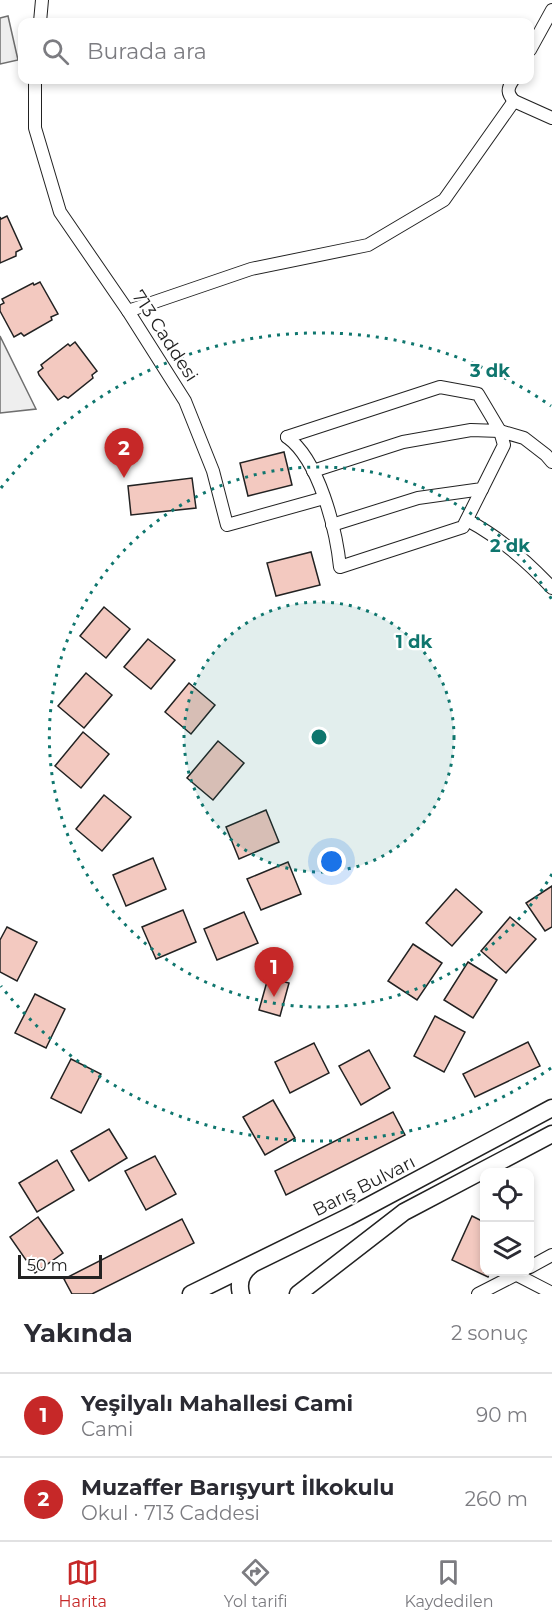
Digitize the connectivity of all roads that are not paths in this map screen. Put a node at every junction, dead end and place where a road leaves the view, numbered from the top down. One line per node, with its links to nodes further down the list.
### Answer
1 (42, 0): 3 (street)
2 (552, 10): 4 (street)
3 (40, 18)
4 (534, 43)
5 (34, 84): 9 (street, 713 Caddesi)
6 (510, 84): 7 (street)
7 (514, 101): 8 (street); 9 (street)
8 (552, 118)
9 (128, 311): 14 (street, 713 Caddesi)
10 (500, 431): 11 (street); 12 (street); 12 (street); 13 (street)
11 (552, 462)
12 (313, 471): 14 (street)
13 (482, 489): 15 (street); 16 (street)
14 (324, 498): 16 (street)
15 (467, 520): 16 (street); 17 (street)
16 (332, 525)
17 (552, 588)
18 (552, 1108): 21 (main road, Barış Bulvarı)
19 (552, 1134): 28 (main road)
20 (552, 1255): 22 (street)
21 (253, 1263): 26 (main road, Barış Bulvarı); 27 (main road)
22 (534, 1265)
23 (512, 1276): 29 (street)
24 (523, 1276): 25 (street)
25 (552, 1293)
26 (191, 1294)
27 (241, 1294)
28 (298, 1294)
29 (478, 1294)

